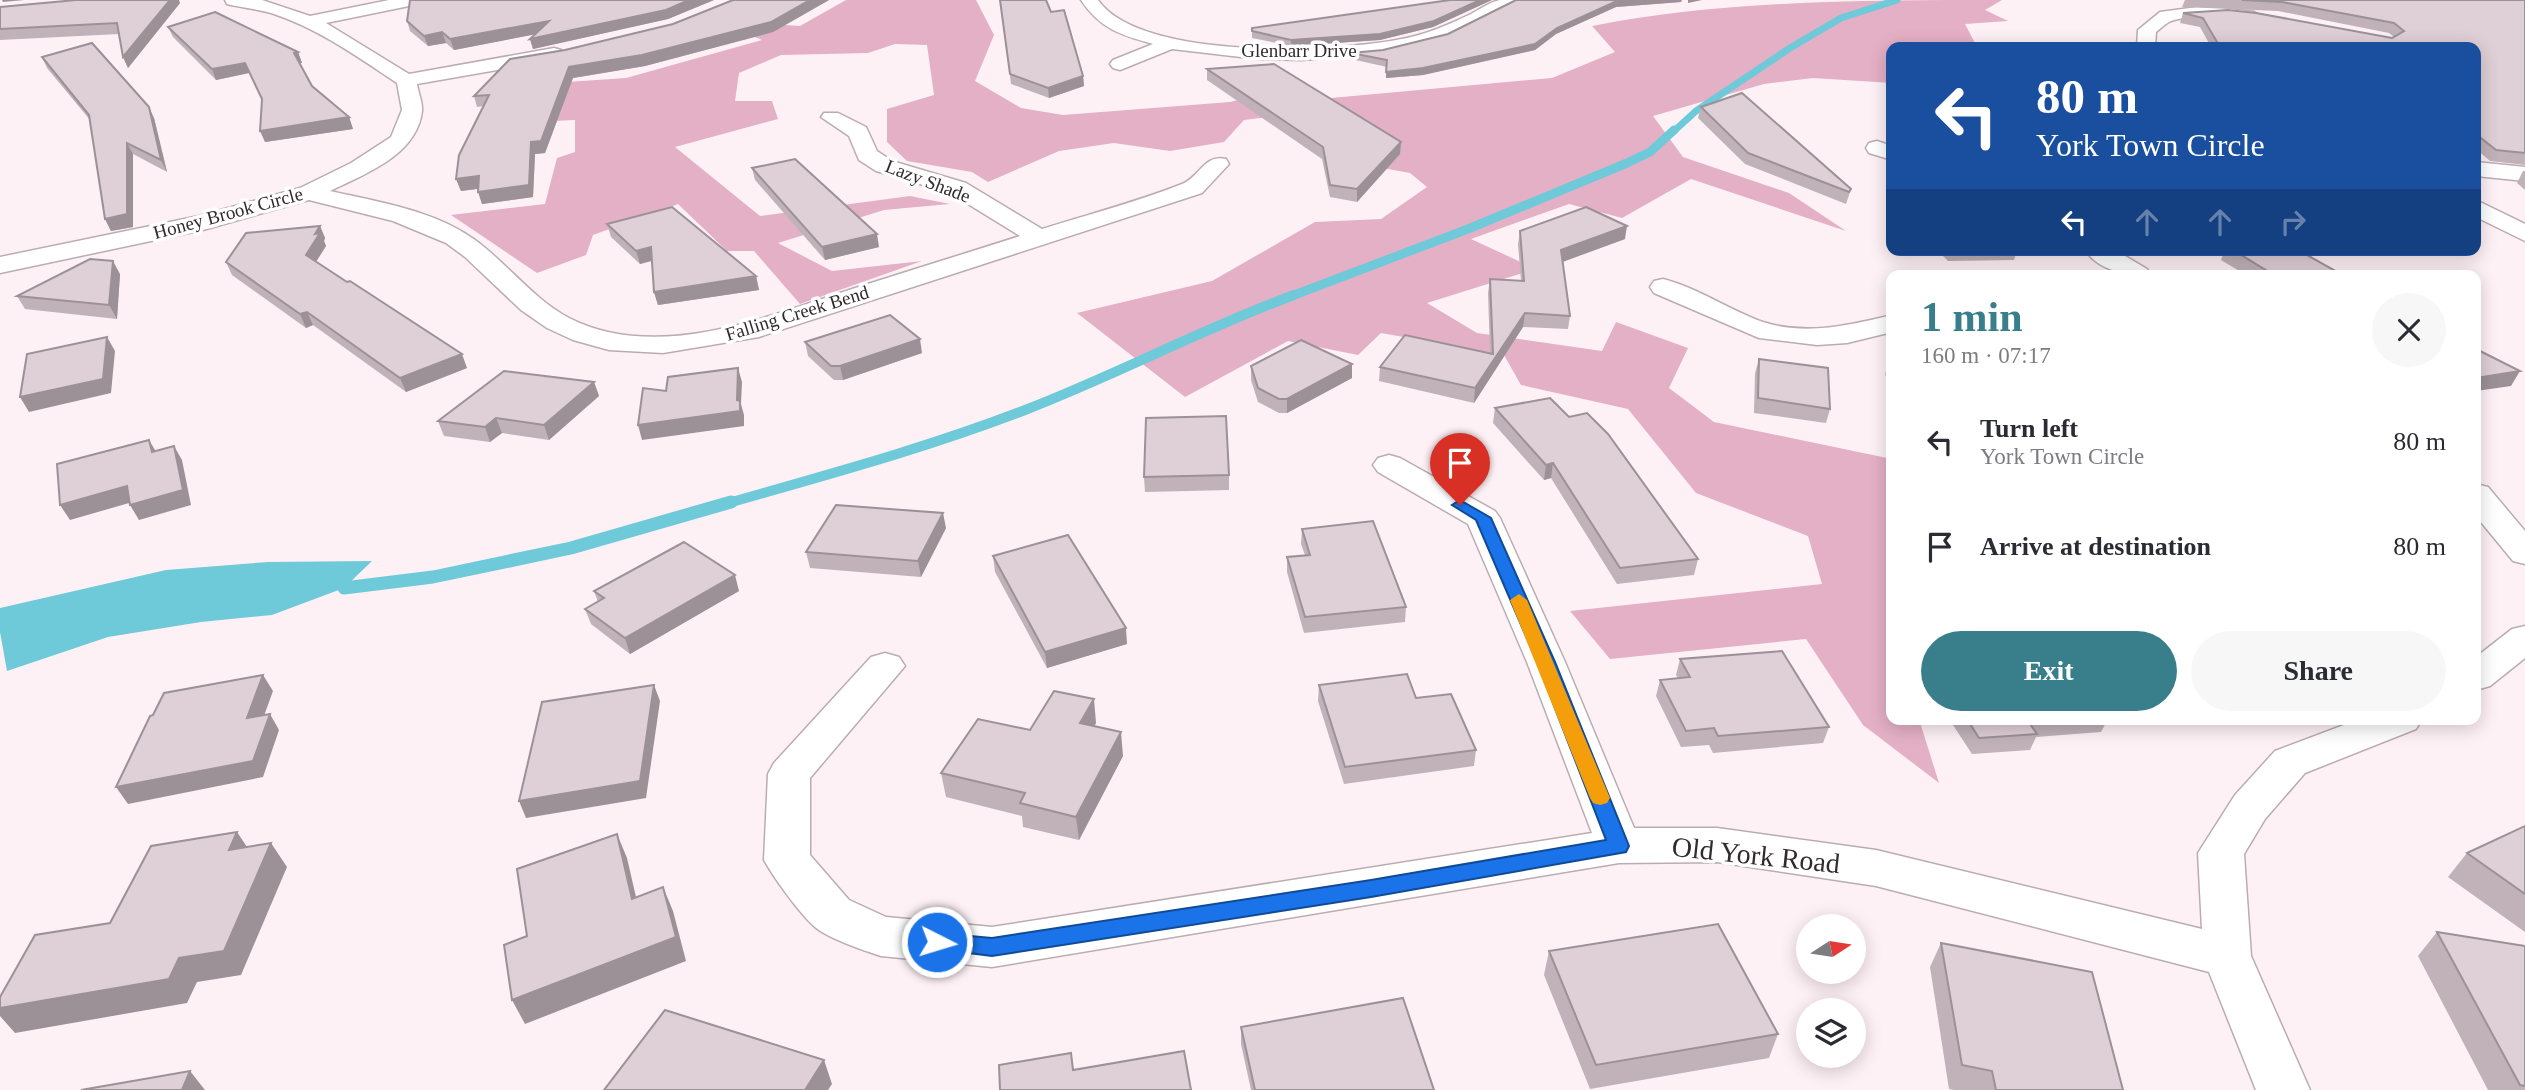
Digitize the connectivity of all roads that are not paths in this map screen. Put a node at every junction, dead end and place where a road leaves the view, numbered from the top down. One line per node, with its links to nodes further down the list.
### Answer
1 (233, 0): 6 (street)
2 (414, 0): 6 (street)
3 (1089, 0): 8 (street, Glenbarr Drive)
4 (1513, 0): 8 (street, Glenbarr Drive)
5 (2273, 20): 7 (street)
6 (312, 22): 11 (street)
7 (2146, 42)
8 (1168, 44): 10 (street)
9 (567, 52): 11 (street)
10 (1120, 64)
11 (406, 80): 16 (street, Honey Brook Circle)
12 (831, 117): 19 (street, Lazy Shade)
13 (1218, 164): 19 (street, Falling Creek Bend)
14 (2481, 170): 15 (street)
15 (2525, 174)
16 (308, 193): 19 (street, Falling Creek Bend); 21 (street, Honey Brook Circle)
17 (2481, 210): 18 (street)
18 (2525, 234)
19 (1037, 236)
20 (2107, 256): 22 (street)
21 (0, 265)
22 (2130, 270)
23 (1663, 287): 24 (street)
24 (1886, 325)
25 (1390, 466): 32 (street)
26 (2481, 500): 27 (street)
27 (2525, 553)
28 (2525, 638): 30 (street)
29 (885, 666): 32 (street, Old York Road)
30 (2481, 673)
31 (2386, 725): 33 (street)
32 (1619, 846): 33 (street, Old York Road)
33 (2227, 956): 34 (street)
34 (2283, 1090)

